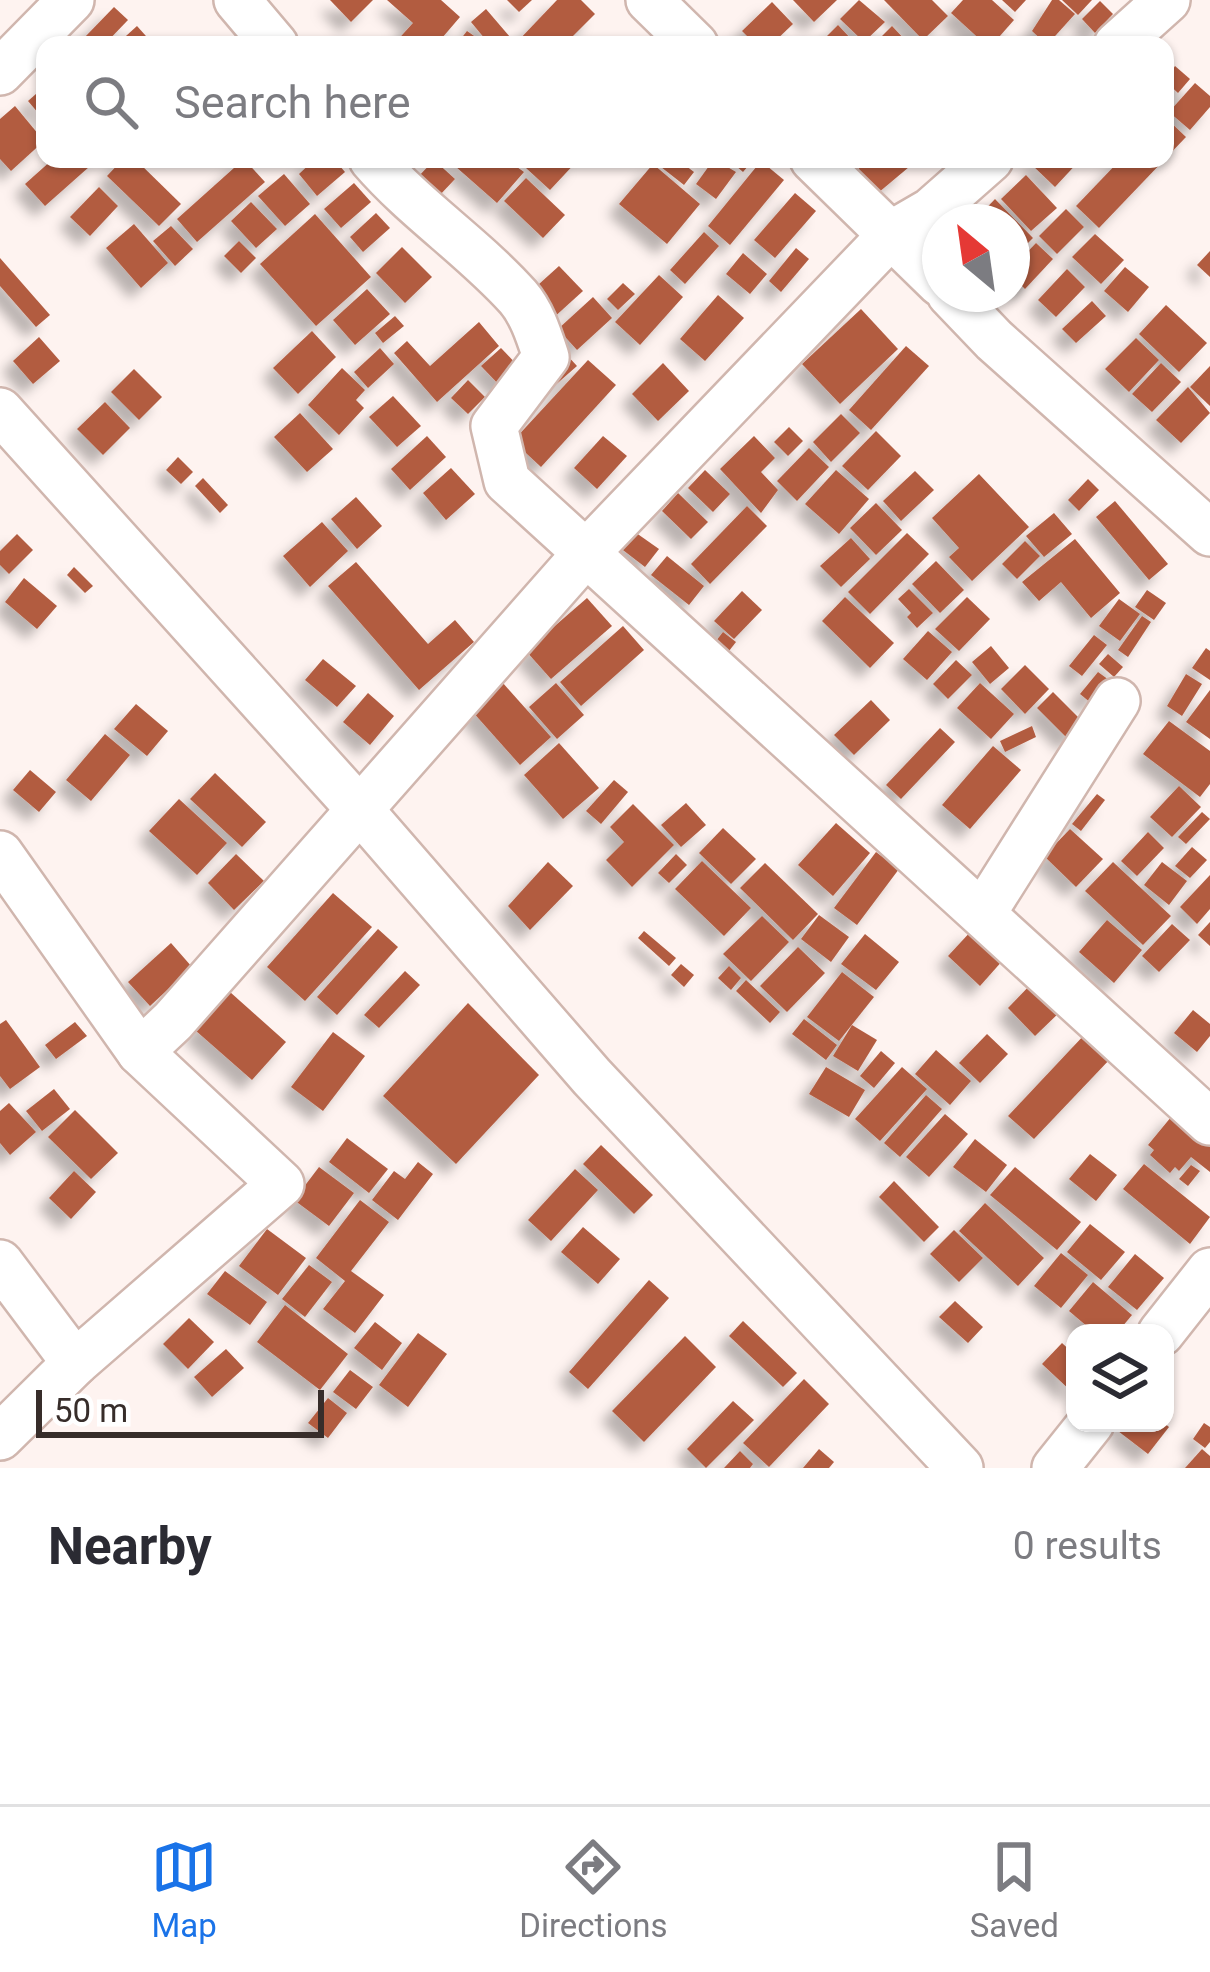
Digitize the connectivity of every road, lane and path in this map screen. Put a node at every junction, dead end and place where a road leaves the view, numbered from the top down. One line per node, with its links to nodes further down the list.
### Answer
1 (71, 0): 8 (street)
2 (237, 0): 5 (street)
3 (650, 0): 6 (street)
4 (1167, 0): 7 (street)
5 (267, 36)
6 (686, 36)
7 (1127, 36)
8 (0, 71)
9 (380, 168): 17 (street)
10 (823, 168): 12 (street)
11 (980, 168): 12 (street)
12 (893, 233): 13 (street); 17 (street)
13 (922, 264)
14 (967, 312): 16 (street)
15 (0, 411): 19 (street)
16 (1210, 533)
17 (586, 552): 19 (street); 21 (street)
18 (1117, 700): 21 (street)
19 (361, 811): 22 (street); 30 (street)
20 (0, 854): 22 (street)
21 (983, 914): 23 (street)
22 (140, 1052): 27 (street)
23 (1210, 1122)
24 (0, 1264): 27 (street)
25 (1210, 1271): 26 (street)
26 (1168, 1324)
27 (75, 1363): 29 (street)
28 (1083, 1432): 31 (street)
29 (0, 1437)
30 (960, 1468)
31 (1055, 1468)

